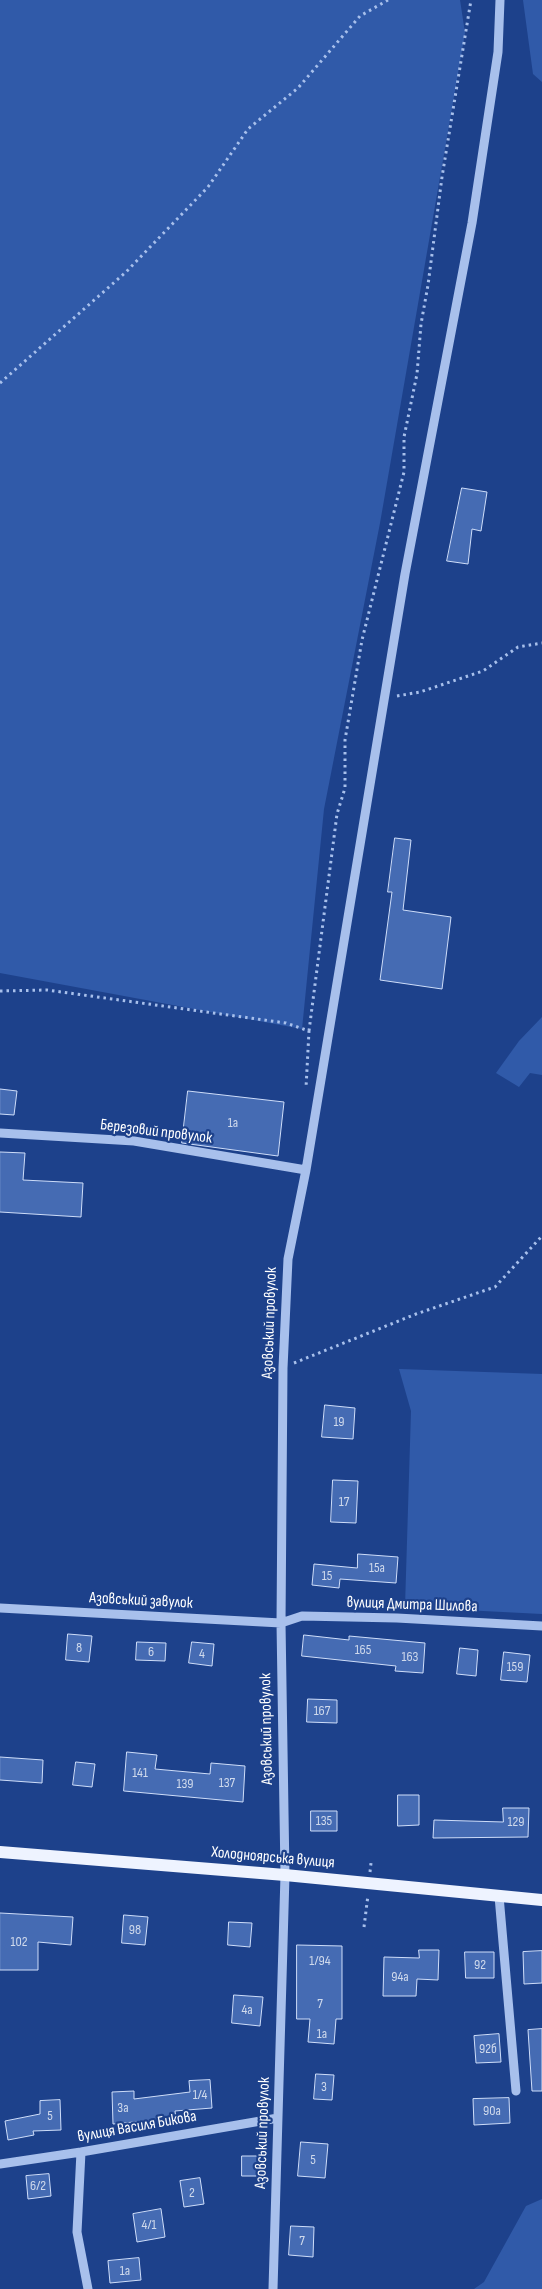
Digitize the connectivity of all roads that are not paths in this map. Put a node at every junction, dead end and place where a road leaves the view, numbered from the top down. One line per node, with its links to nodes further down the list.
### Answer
1 (500, 0): 3 (street, Азовський провулок)
2 (0, 1133): 3 (street, Березовий провулок)
3 (306, 1170): 5 (street, Азовський провулок)
4 (0, 1608): 5 (street, Азовський завулок)
5 (281, 1623): 6 (street, вулиця Дмитра Шилова); 8 (street, Азовський провулок)
6 (542, 1626)
7 (0, 1852): 8 (main road, Холодноярська вулиця)
8 (285, 1875): 9 (main road, Холодноярська вулиця); 12 (street, Азовський провулок)
9 (499, 1896): 10 (main road, Холодноярська вулиця); 11 (street)
10 (542, 1900)
11 (516, 2090)
12 (278, 2118): 13 (street, вулиця Василя Бикова); 16 (street, Азовський провулок)
13 (81, 2152): 14 (street, вулиця Василя Бикова); 15 (street)
14 (0, 2164)
15 (88, 2289)
16 (273, 2289)

